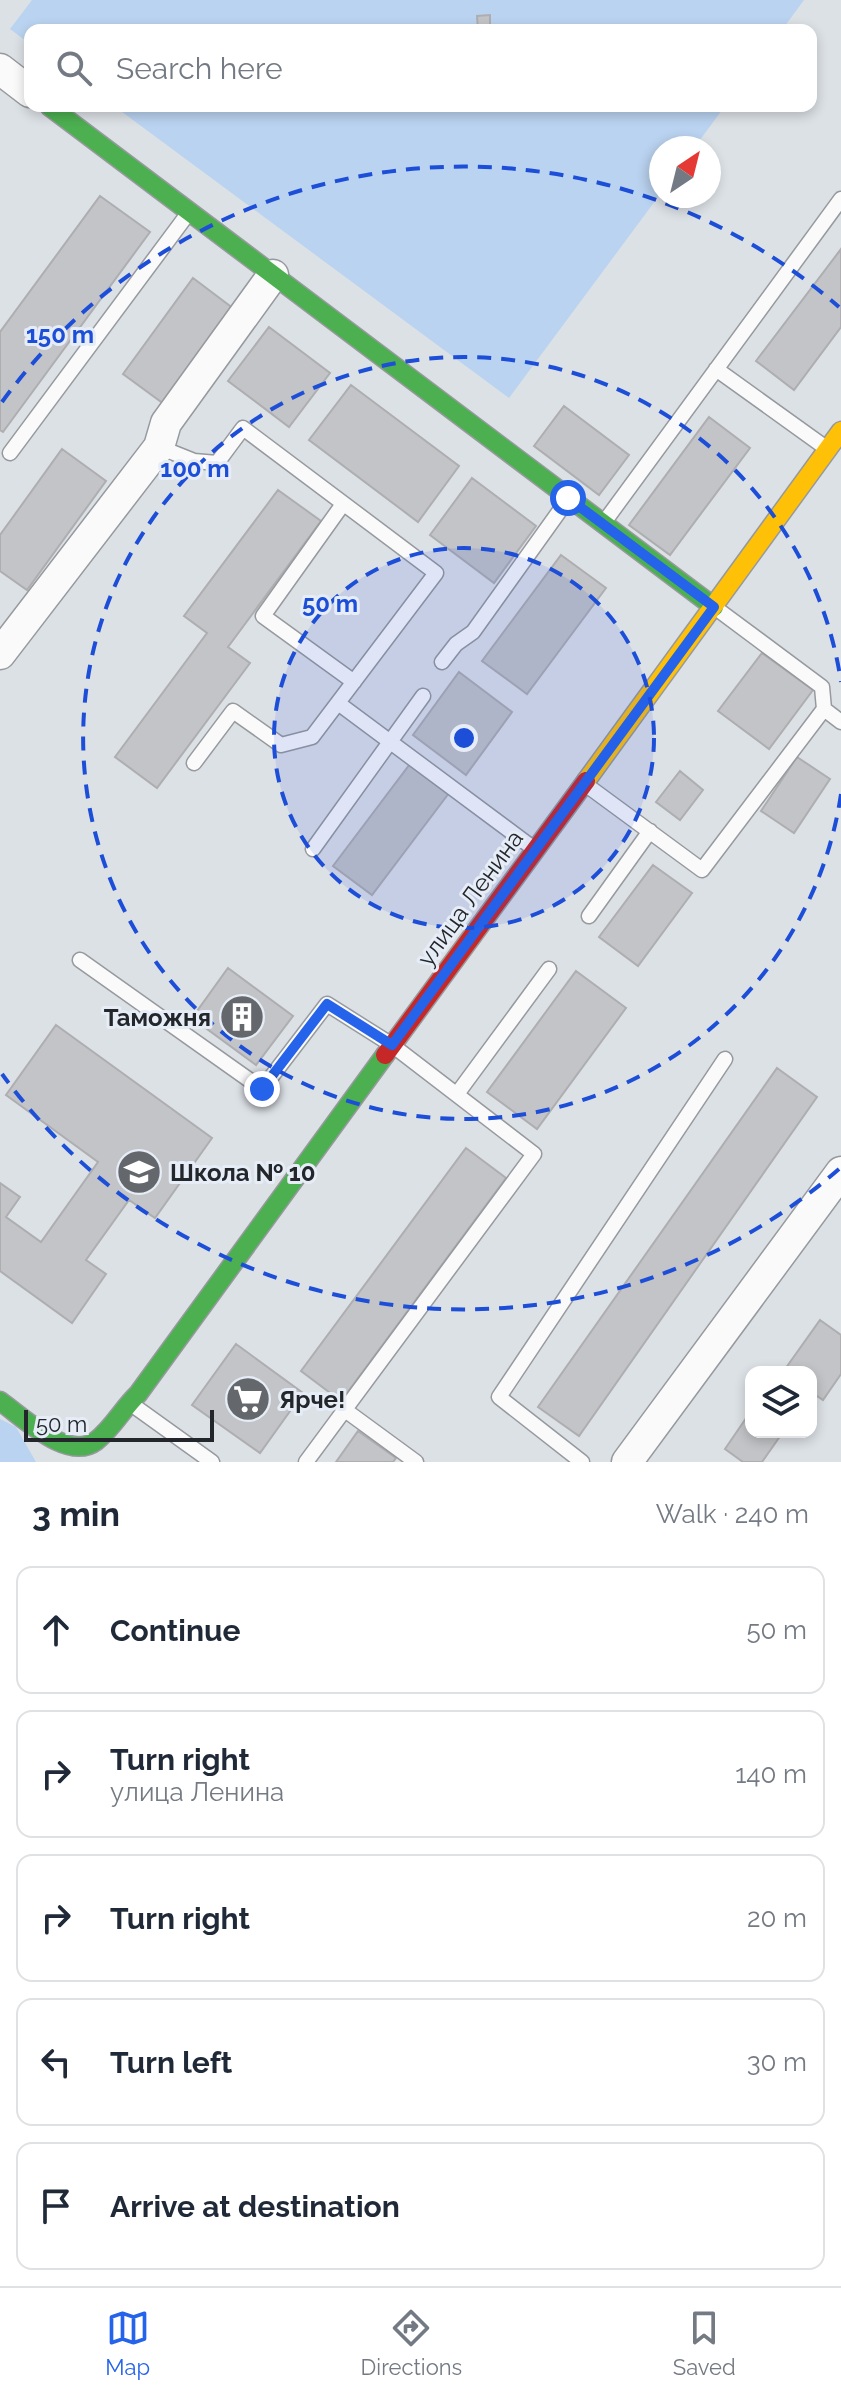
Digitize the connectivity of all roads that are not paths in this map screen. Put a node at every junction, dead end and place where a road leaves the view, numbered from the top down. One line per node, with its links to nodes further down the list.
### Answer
1 (0, 69): 2 (street)
2 (24, 87)
3 (57, 112): 5 (street)
4 (841, 199): 7 (lane)
5 (189, 212): 6 (street); 11 (lane)
6 (273, 275): 9 (street); 12 (street)
7 (716, 369): 10 (lane); 14 (lane)
8 (841, 431): 10 (street, улица Ленина)
9 (159, 447): 13 (lane); 16 (street)
10 (828, 450): 15 (street, улица Ленина)
11 (10, 453)
12 (568, 498): 14 (street); 17 (lane)
13 (343, 504): 18 (lane); 18 (lane)
14 (602, 524): 15 (street)
15 (714, 607): 21 (lane); 25 (street, улица Ленина)
16 (0, 654)
17 (442, 662)
18 (354, 682): 20 (lane)
19 (423, 696): 23 (lane)
20 (338, 703): 23 (lane); 24 (lane)
21 (824, 709): 22 (lane); 26 (lane)
22 (841, 722)
23 (390, 741): 27 (lane); 28 (lane)
24 (194, 763)
25 (584, 783): 26 (lane); 28 (street, улица Ленина)
26 (650, 831): 29 (lane)
27 (313, 849)
28 (535, 850): 32 (street, улица Ленина)
29 (589, 916)
30 (80, 960): 32 (lane)
31 (549, 969): 34 (lane)
32 (392, 1045): 34 (lane); 36 (street, улица Ленина)
33 (725, 1059): 44 (lane)
34 (457, 1094): 38 (lane)
35 (841, 1172): 45 (street)
36 (136, 1400): 37 (street, улица Ленина); 40 (street, улица Ленина); 41 (lane)
37 (5, 1406): 39 (street)
38 (345, 1410): 42 (lane); 43 (lane)
39 (46, 1454)
40 (89, 1462)
41 (212, 1462)
42 (306, 1462)
43 (416, 1462)
44 (582, 1462)
45 (627, 1462)

